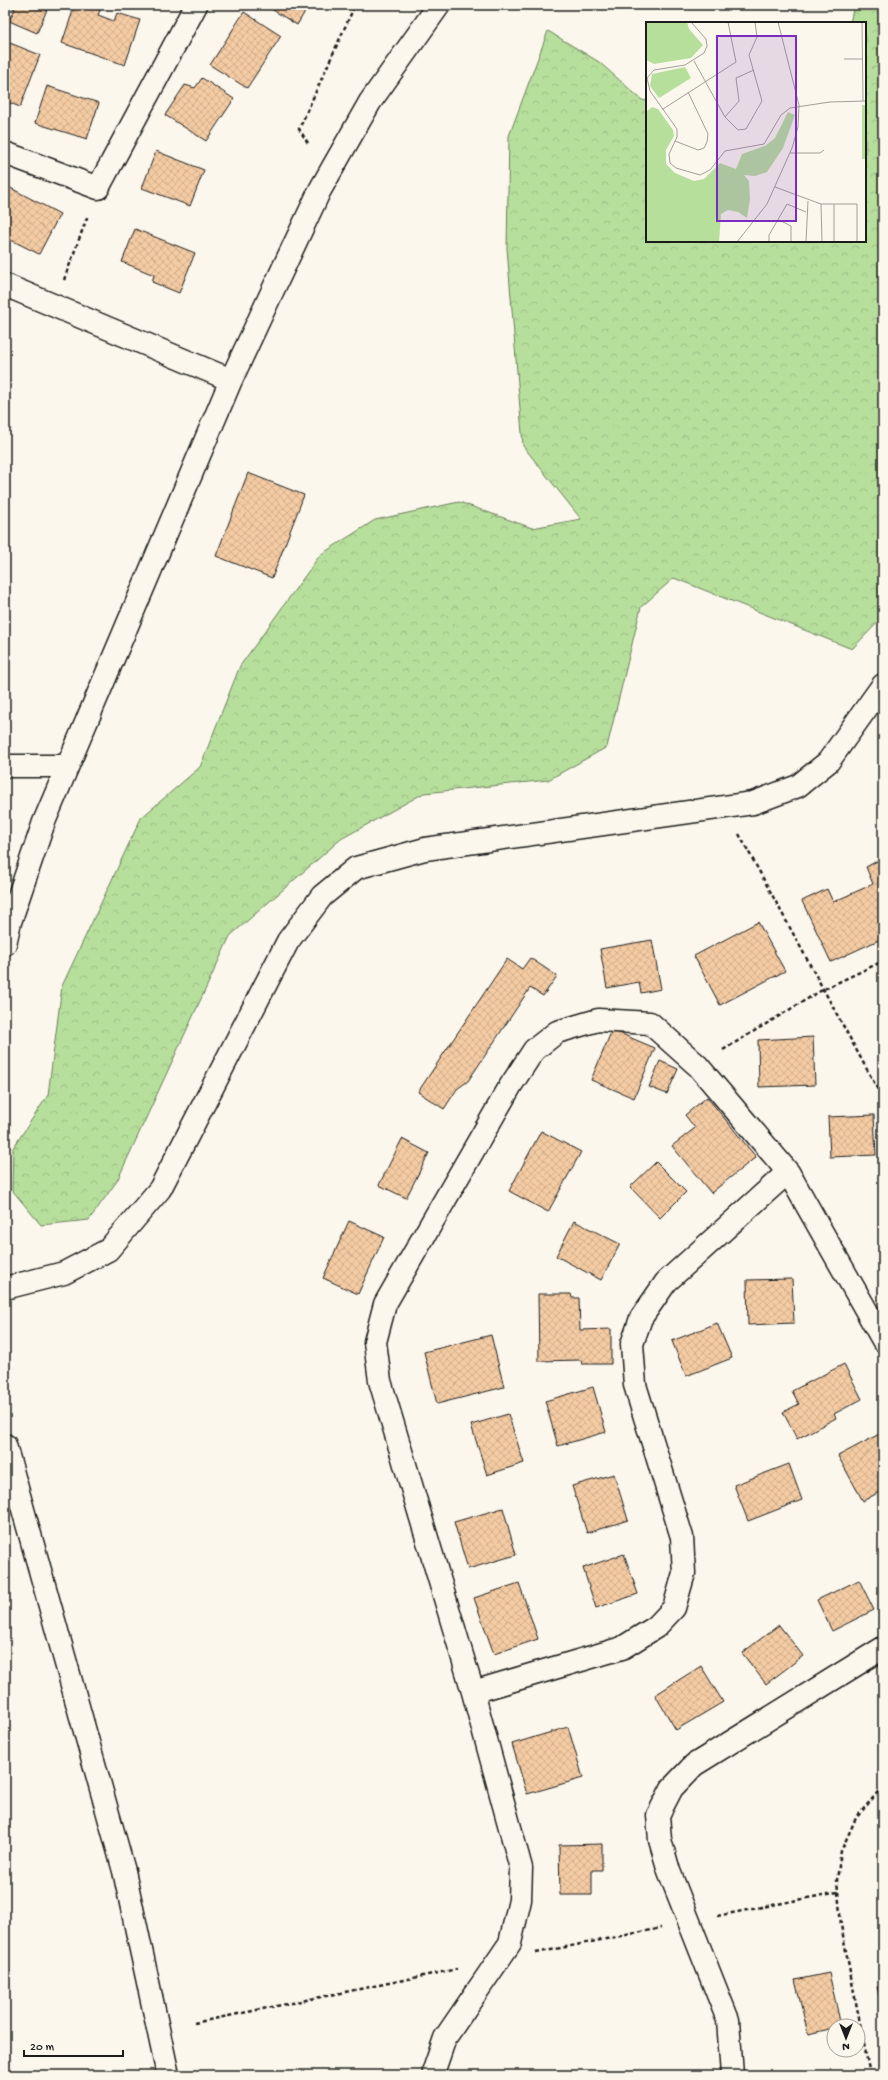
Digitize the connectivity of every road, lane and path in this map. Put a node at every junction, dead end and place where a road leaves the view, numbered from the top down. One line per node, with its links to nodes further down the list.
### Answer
1 (355, 5): 4 (path)
2 (440, 5): 9 (street)
3 (190, 7): 6 (street)
4 (308, 143)
5 (5, 153): 6 (street)
6 (98, 188): 8 (path)
7 (5, 285): 8 (street)
8 (55, 305): 9 (street)
9 (231, 380): 12 (street)
10 (883, 686): 20 (street)
11 (5, 766): 12 (street)
12 (67, 766): 14 (street)
13 (737, 830): 16 (path)
14 (5, 944)
15 (883, 961): 16 (path)
16 (822, 990): 17 (path); 18 (path)
17 (698, 1066): 19 (street); 24 (street)
18 (883, 1099)
19 (788, 1172): 21 (street); 24 (street)
20 (5, 1288)
21 (883, 1340)
22 (5, 1445): 28 (street)
23 (883, 1648): 30 (street)
24 (473, 1692): 29 (street)
25 (883, 1786): 31 (path)
26 (458, 1969): 27 (path)
27 (194, 2023)
28 (168, 2075)
29 (434, 2075)
30 (732, 2075)
31 (870, 2075)

